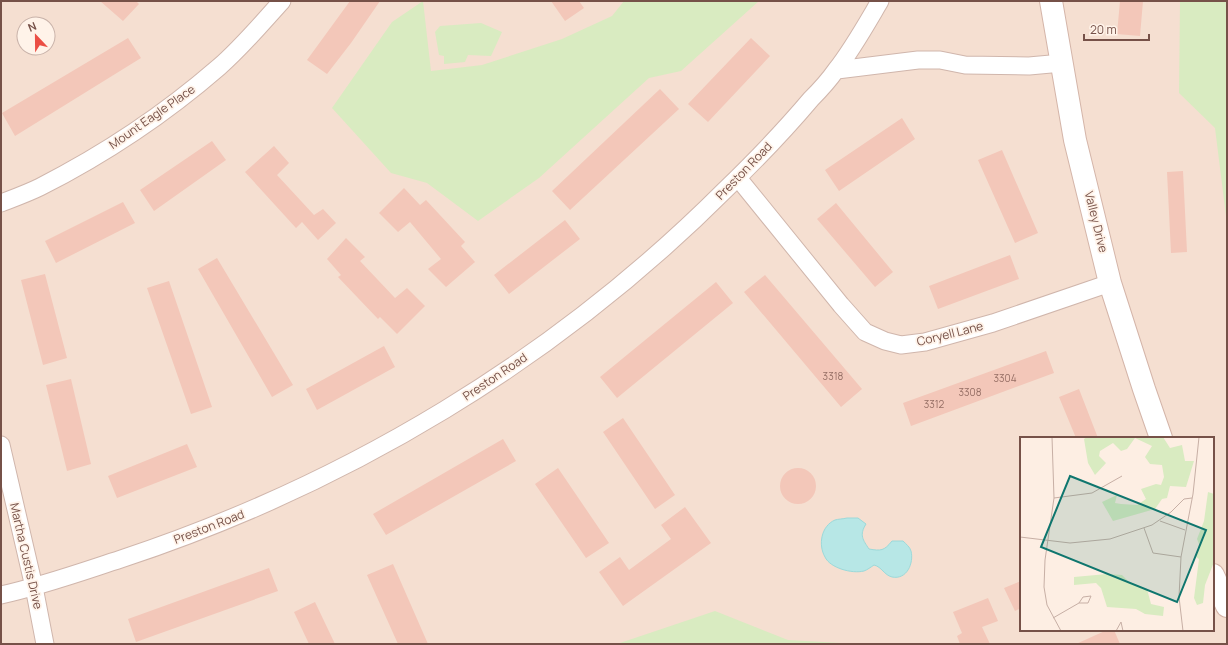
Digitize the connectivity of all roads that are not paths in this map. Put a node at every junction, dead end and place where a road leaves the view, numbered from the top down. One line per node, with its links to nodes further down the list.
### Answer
1 (282, 1): 7 (street, Mount Eagle Place)
2 (880, 1): 5 (street, Preston Road)
3 (1050, 1): 4 (street, Valley Drive)
4 (1062, 63): 5 (street); 8 (street, Valley Drive)
5 (837, 70): 6 (street, Preston Road)
6 (738, 178): 8 (street, Coryell Lane); 12 (street, Preston Road)
7 (1, 203)
8 (1110, 283): 9 (street, Valley Drive)
9 (1161, 437)
10 (1, 445): 12 (street, Martha Custis Drive)
11 (1214, 577): 14 (street)
12 (34, 587): 13 (street, Preston Road); 15 (street, Martha Custis Drive)
13 (1, 595)
14 (1227, 606)
15 (45, 644)

